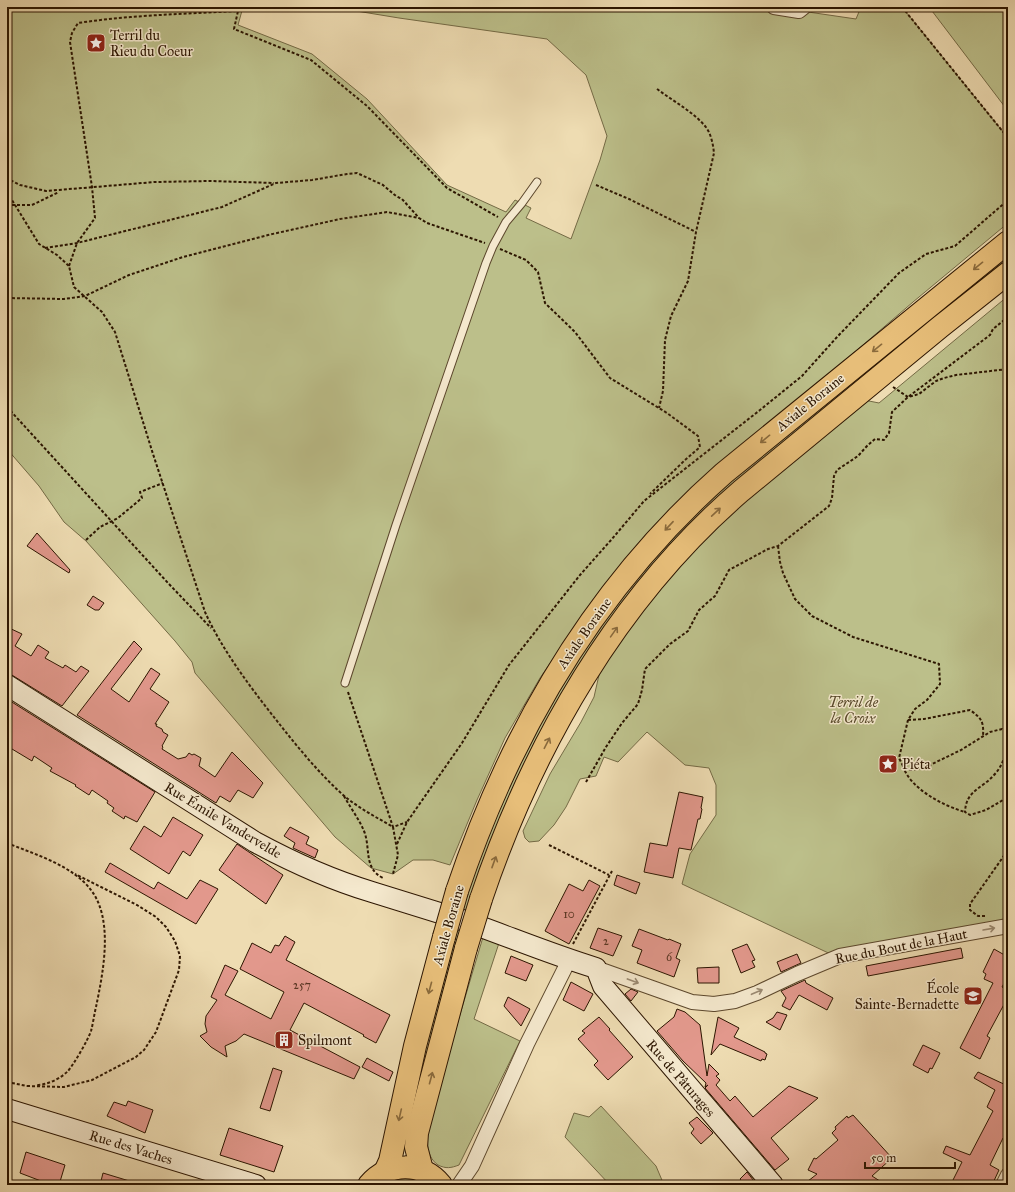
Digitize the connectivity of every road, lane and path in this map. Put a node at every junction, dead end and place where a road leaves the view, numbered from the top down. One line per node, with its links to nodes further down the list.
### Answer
1 (774, 7): 2 (street)
2 (804, 7)
3 (902, 7): 5 (path)
4 (657, 89): 18 (path)
5 (1008, 138)
6 (7, 177): 11 (path)
7 (536, 182): 17 (lane)
8 (276, 183): 10 (path); 16 (path); 20 (path)
9 (596, 185): 18 (path)
10 (92, 187): 11 (path); 17 (path); 20 (path)
11 (60, 191): 14 (path)
12 (7, 192): 14 (path)
13 (1008, 200): 33 (path)
14 (14, 204): 15 (path); 22 (path)
15 (7, 205)
16 (419, 218): 21 (path); 25 (path)
17 (506, 222): 21 (lane)
18 (696, 232): 31 (path)
19 (1008, 242): 68 (highway, Axiale Boraine, one-way to 68, bridge)
20 (77, 243): 22 (path); 23 (path)
21 (493, 246): 31 (path); 38 (lane)
22 (44, 248): 23 (path)
23 (68, 266): 25 (path)
24 (1008, 273): 69 (highway, Axiale Boraine, one-way to 24, bridge)
25 (85, 296): 26 (path); 32 (path)
26 (7, 298)
27 (1008, 317): 29 (path)
28 (1008, 369): 29 (path)
29 (908, 397): 36 (path)
30 (7, 407): 34 (path)
31 (659, 408): 33 (path)
32 (163, 483): 34 (path); 37 (path)
33 (644, 500): 49 (path)
34 (112, 522): 35 (path); 37 (path)
35 (86, 540)
36 (778, 546): 40 (path); 45 (path)
37 (213, 630): 46 (path)
38 (345, 683): 50 (path)
39 (7, 684): 62 (street, Rue Émile Vandervelde)
40 (908, 720): 42 (path); 44 (path)
41 (1008, 735): 42 (path)
42 (983, 736): 44 (path)
43 (1008, 741): 48 (path)
44 (903, 766): 48 (path)
45 (586, 782)
46 (342, 794): 50 (path); 59 (path)
47 (1008, 797): 48 (path)
48 (965, 812)
49 (407, 822): 50 (path); 52 (path)
50 (394, 827): 52 (path)
51 (7, 843): 56 (path)
52 (397, 844): 57 (path)
53 (549, 845): 58 (path)
54 (1008, 850): 60 (path)
55 (612, 871): 58 (path)
56 (75, 874): 65 (path); 65 (path)
57 (393, 874)
58 (609, 875): 62 (path)
59 (385, 878)
60 (986, 916)
61 (1008, 926): 63 (street, Rue du Bout de la Haut, one-way to 61)
62 (567, 959): 63 (street, Rue du Bout de la Haut); 70 (street)
63 (596, 968): 72 (street, Rue de Pâturages)
64 (7, 1082): 65 (path)
65 (27, 1086)
66 (7, 1110): 71 (street, Rue des Vaches)
67 (1008, 1174): 73 (street)
68 (377, 1178): 69 (highway, Axiale Boraine)
69 (433, 1178): 70 (street)
70 (462, 1180)
71 (256, 1185)
72 (773, 1185)
73 (1003, 1185)

